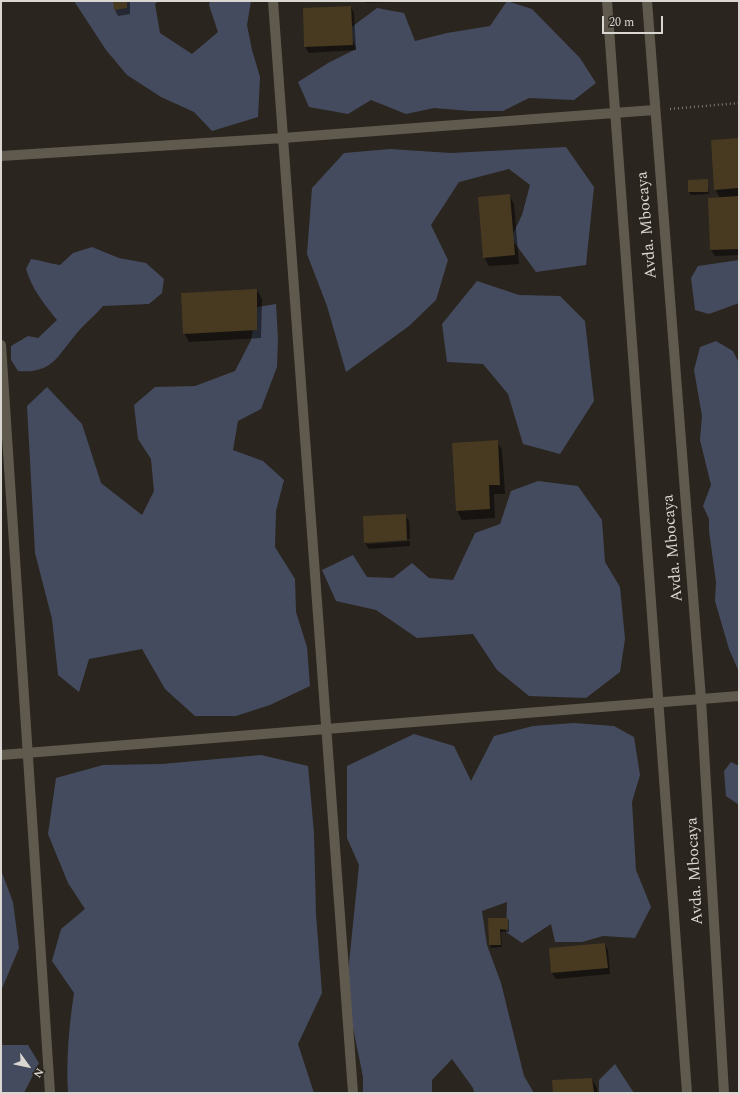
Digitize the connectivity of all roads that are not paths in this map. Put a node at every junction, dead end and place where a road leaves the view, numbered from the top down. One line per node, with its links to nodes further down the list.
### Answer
1 (273, 1): 6 (street)
2 (607, 1): 5 (street)
3 (647, 1): 4 (street, Avda. Mbocaya)
4 (654, 110): 5 (street); 11 (street, Avda. Mbocaya)
5 (616, 114): 6 (street); 12 (street)
6 (283, 138): 7 (street); 13 (street)
7 (1, 156)
8 (1, 345): 9 (street)
9 (5, 451): 14 (street)
10 (739, 696): 11 (street)
11 (701, 699): 12 (street); 19 (street, Avda. Mbocaya)
12 (660, 702): 13 (street); 18 (street)
13 (326, 729): 14 (street); 17 (street)
14 (29, 753): 15 (street); 16 (street)
15 (1, 755)
16 (50, 1093)
17 (353, 1093)
18 (687, 1093)
19 (724, 1093)

